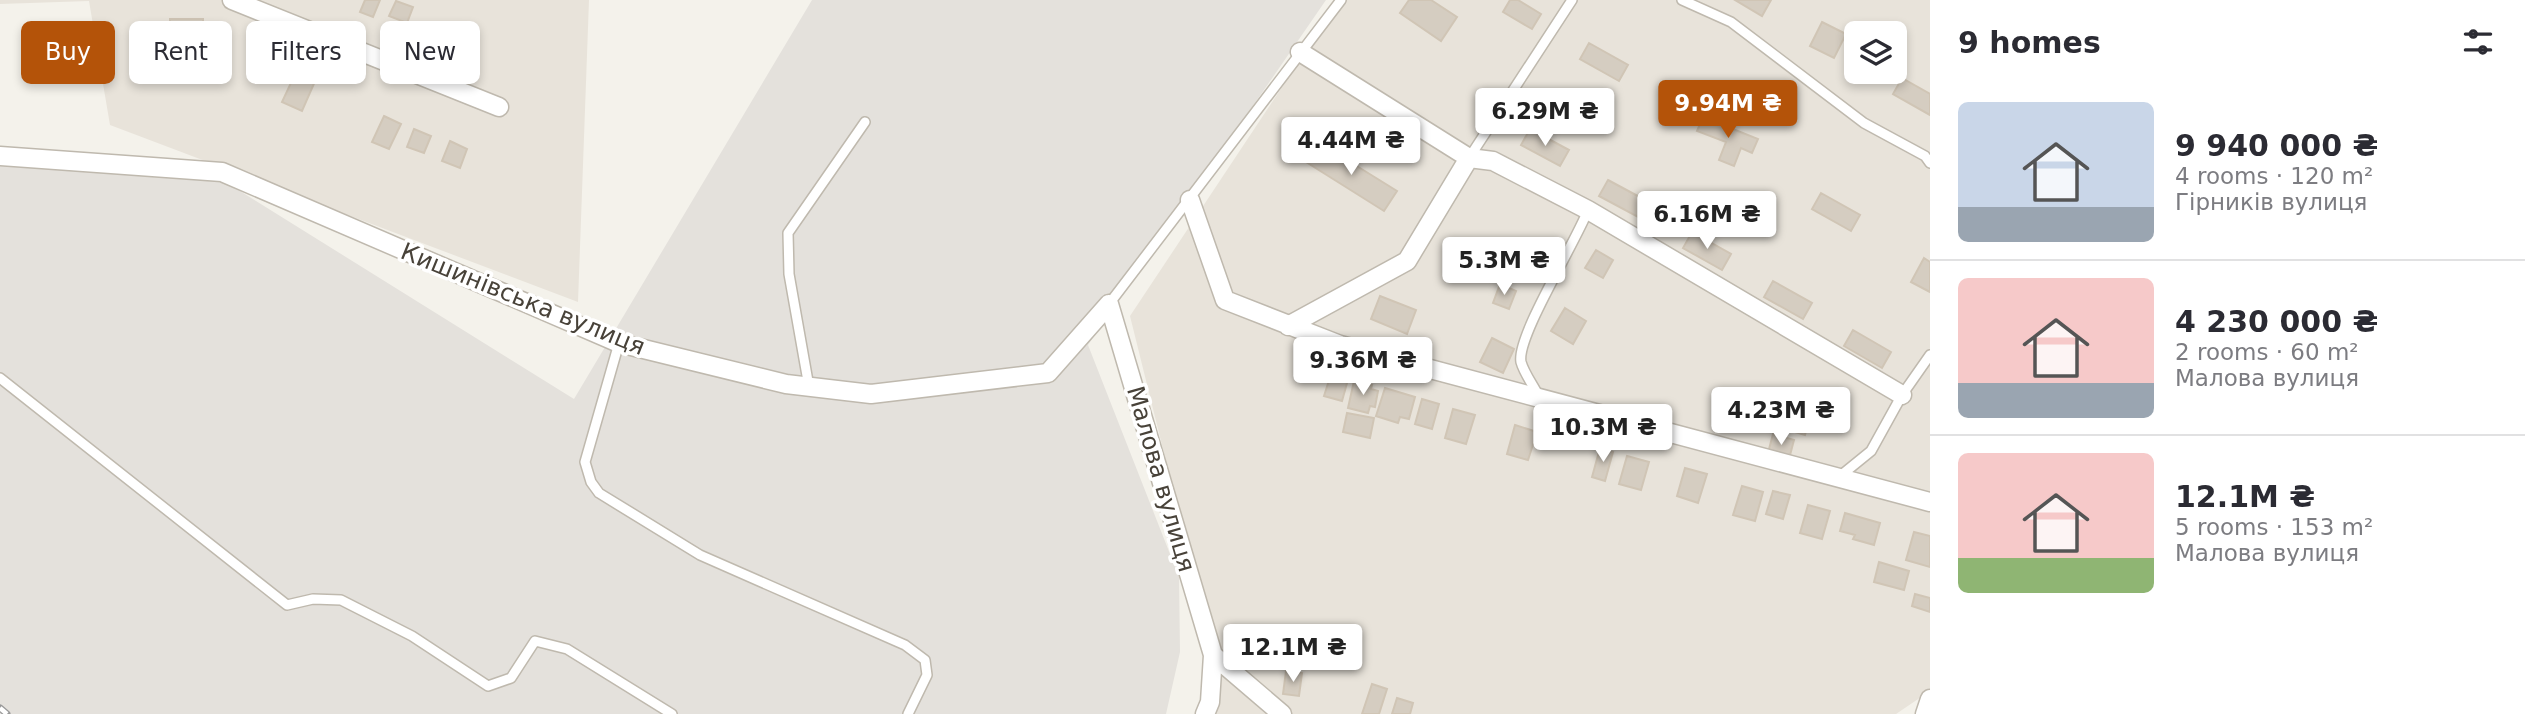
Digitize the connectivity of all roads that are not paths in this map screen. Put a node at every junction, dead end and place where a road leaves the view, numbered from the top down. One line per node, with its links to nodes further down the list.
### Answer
1 (232, 0): 6 (street)
2 (1341, 0): 5 (lane)
3 (1572, 0): 9 (lane)
4 (1682, 0): 10 (lane)
5 (1300, 52): 9 (street); 11 (lane)
6 (499, 107)
7 (865, 122): 18 (lane)
8 (0, 156): 15 (street, Кишинівська вулиця)
9 (1469, 158): 12 (street); 14 (street)
10 (1930, 163)
11 (1190, 200): 13 (lane); 14 (street)
12 (1588, 210): 19 (street); 20 (lane)
13 (1109, 304): 18 (street, Кишинівська вулиця); 23 (street, Малова вулиця)
14 (1288, 326): 20 (street)
15 (618, 343): 18 (street, Кишинівська вулиця); 26 (lane)
16 (1930, 355): 19 (lane)
17 (0, 378): 25 (lane)
18 (809, 387)
19 (1902, 395): 21 (lane)
20 (1540, 401): 21 (street)
21 (1838, 478): 22 (street)
22 (1930, 502)
23 (1213, 654): 27 (street, Малова вулиця); 28 (street)
24 (1930, 699): 29 (street)
25 (672, 714)
26 (908, 714)
27 (1205, 714)
28 (1282, 714)
29 (1925, 714)

